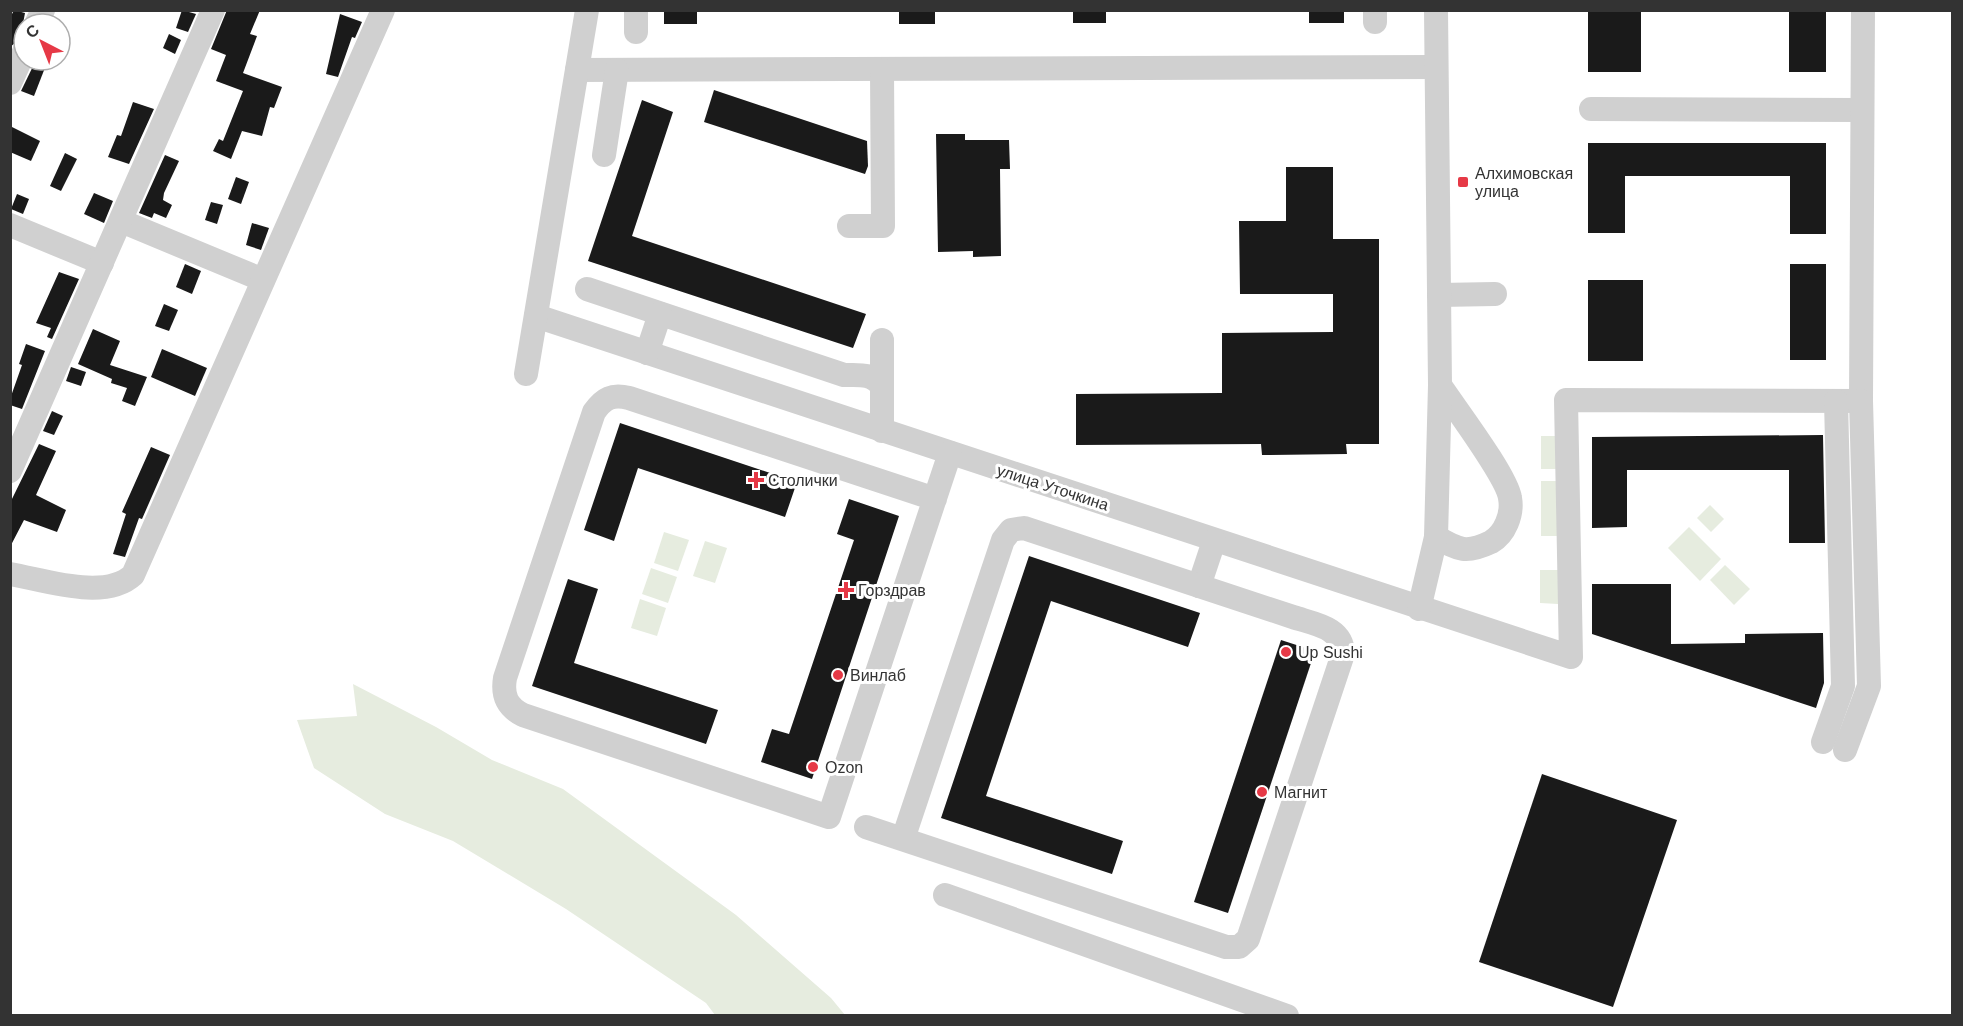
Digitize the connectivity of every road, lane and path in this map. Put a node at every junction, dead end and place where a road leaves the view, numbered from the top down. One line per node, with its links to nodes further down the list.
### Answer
1 (213, 10): 13 (street)
2 (383, 10): 17 (street)
3 (587, 10): 7 (street)
4 (1436, 10): 6 (street)
5 (1863, 10): 11 (street)
6 (1436, 67): 9 (street); 20 (street)
7 (577, 70): 8 (street); 22 (street)
8 (617, 70): 9 (street); 12 (street)
9 (882, 70): 15 (street)
10 (1591, 109): 11 (street)
11 (1862, 110): 29 (street)
12 (604, 155)
13 (121, 221): 16 (street); 17 (street)
14 (10, 225): 16 (street)
15 (849, 226)
16 (102, 263): 32 (street)
17 (263, 280): 36 (street)
18 (586, 289): 21 (street)
19 (1495, 294): 20 (street)
20 (1439, 295): 26 (street)
21 (660, 314): 24 (street); 27 (street)
22 (536, 316): 24 (street, улица Уточкина); 25 (street)
23 (882, 340): 27 (street)
24 (647, 353): 30 (street, улица Уточкина)
25 (526, 374)
26 (1440, 385): 34 (street); 34 (street)
27 (882, 386): 30 (street)
28 (1836, 401): 29 (street); 29 (street); 38 (street, улица Уточкина)
29 (1861, 401)
30 (882, 431): 31 (street, улица Уточкина)
31 (950, 453): 33 (street); 35 (street, улица Уточкина)
32 (10, 471)
33 (935, 499): 33 (street)
34 (1436, 537): 38 (street)
35 (1214, 540): 37 (street); 38 (street, улица Уточкина)
36 (10, 574)
37 (1199, 586): 40 (street); 40 (street)
38 (1419, 609)
39 (866, 827): 40 (street)
40 (903, 840)
41 (945, 895): 42 (street)
42 (1287, 1016)

